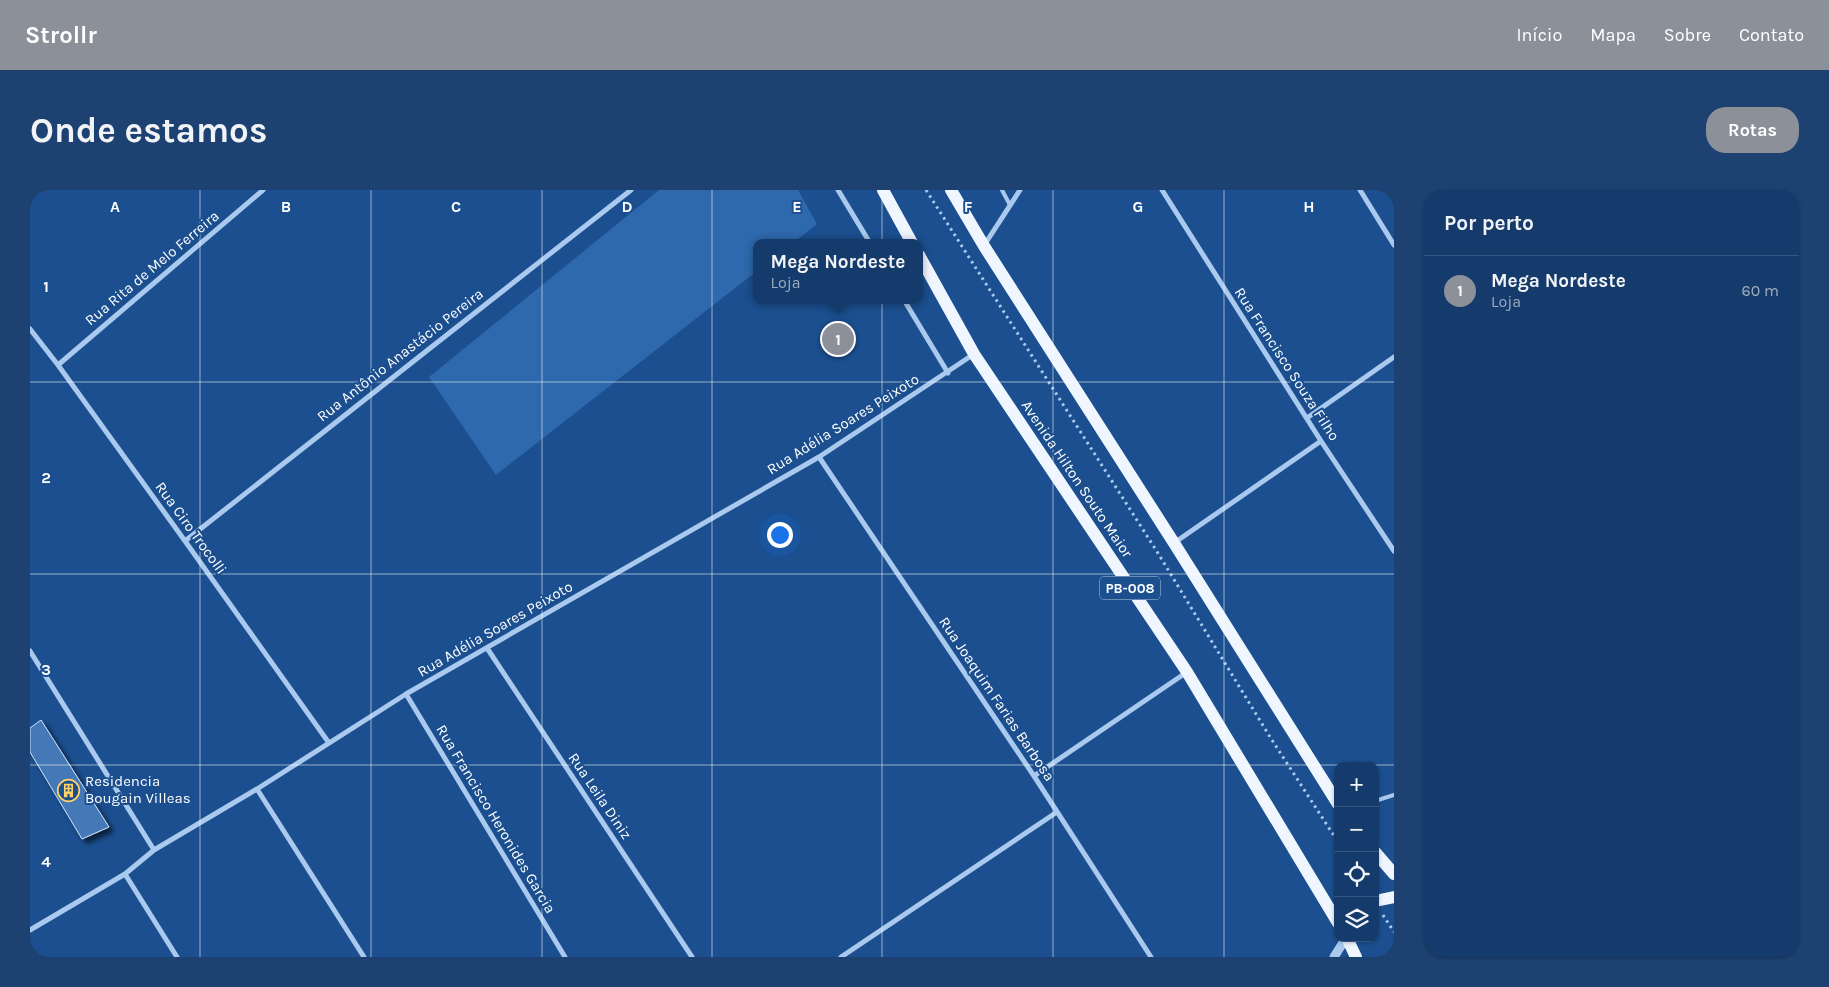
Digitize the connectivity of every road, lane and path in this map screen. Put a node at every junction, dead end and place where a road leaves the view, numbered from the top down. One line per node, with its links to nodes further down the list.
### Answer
1 (263, 190): 21 (street, Rua Rita de Melo Ferreira)
2 (631, 190): 26 (street, Rua Antônio Anastácio Pereira)
3 (838, 190): 12 (street)
4 (883, 190): 13 (main road)
5 (926, 190): 40 (path)
6 (951, 190): 15 (main road)
7 (1002, 190): 11 (lane)
8 (1020, 190): 11 (street)
9 (1162, 190): 23 (street, Rua Francisco Souza Filho)
10 (1360, 190): 14 (street)
11 (1010, 205): 15 (street)
12 (868, 239)
13 (910, 239)
14 (1394, 245)
15 (984, 246): 27 (main road)
16 (923, 262): 19 (main road, Avenida Hilton Souto Maior / PB-008)
17 (906, 304): 22 (street)
18 (30, 329): 21 (street, Rua Ciro Trocolli)
19 (974, 354): 22 (street, Rua Adélia Soares Peixoto); 31 (main road, Avenida Hilton Souto Maior / PB-008)
20 (1394, 357): 23 (street)
21 (58, 365): 26 (street, Rua Ciro Trocolli)
22 (948, 373): 25 (street, Rua Adélia Soares Peixoto)
23 (1307, 418): 24 (street, Rua Francisco Souza Filho)
24 (1321, 441): 27 (street); 28 (street, Rua Francisco Souza Filho)
25 (819, 457): 29 (street, Rua Adélia Soares Peixoto); 34 (street, Rua Joaquim Farias Barbosa)
26 (185, 541): 33 (street, Rua Ciro Trocolli)
27 (1174, 543): 37 (main road)
28 (1394, 550)
29 (487, 648): 32 (street, Rua Adélia Soares Peixoto); 54 (street, Rua Leila Diniz)
30 (30, 651): 41 (street)
31 (1187, 672): 34 (street); 47 (main road, Avenida Hilton Souto Maior / PB-008)
32 (406, 694): 33 (street, Rua Adélia Soares Peixoto); 53 (street, Rua Francisco Heronides Garcia)
33 (329, 743): 35 (street, Rua Adélia Soares Peixoto)
34 (1034, 776): 39 (street, Rua Joaquim Farias Barbosa)
35 (257, 789): 41 (street, Rua Adélia Soares Peixoto); 52 (street)
36 (1394, 794): 38 (lane)
37 (1334, 798)
38 (1379, 800)
39 (1057, 812): 55 (street); 56 (street, Rua Joaquim Farias Barbosa)
40 (1334, 836)
41 (154, 850): 44 (street, Rua Adélia Soares Peixoto)
42 (1379, 856): 43 (main road)
43 (1390, 867)
44 (125, 874): 48 (street, Rua Adélia Soares Peixoto); 51 (street)
45 (1394, 897): 46 (main road)
46 (1379, 900)
47 (1334, 916)
48 (30, 930)
49 (1343, 942): 57 (street)
50 (1348, 942): 58 (main road)
51 (177, 957)
52 (364, 957)
53 (566, 957)
54 (692, 957)
55 (841, 957)
56 (1151, 957)
57 (1334, 957)
58 (1356, 957)

